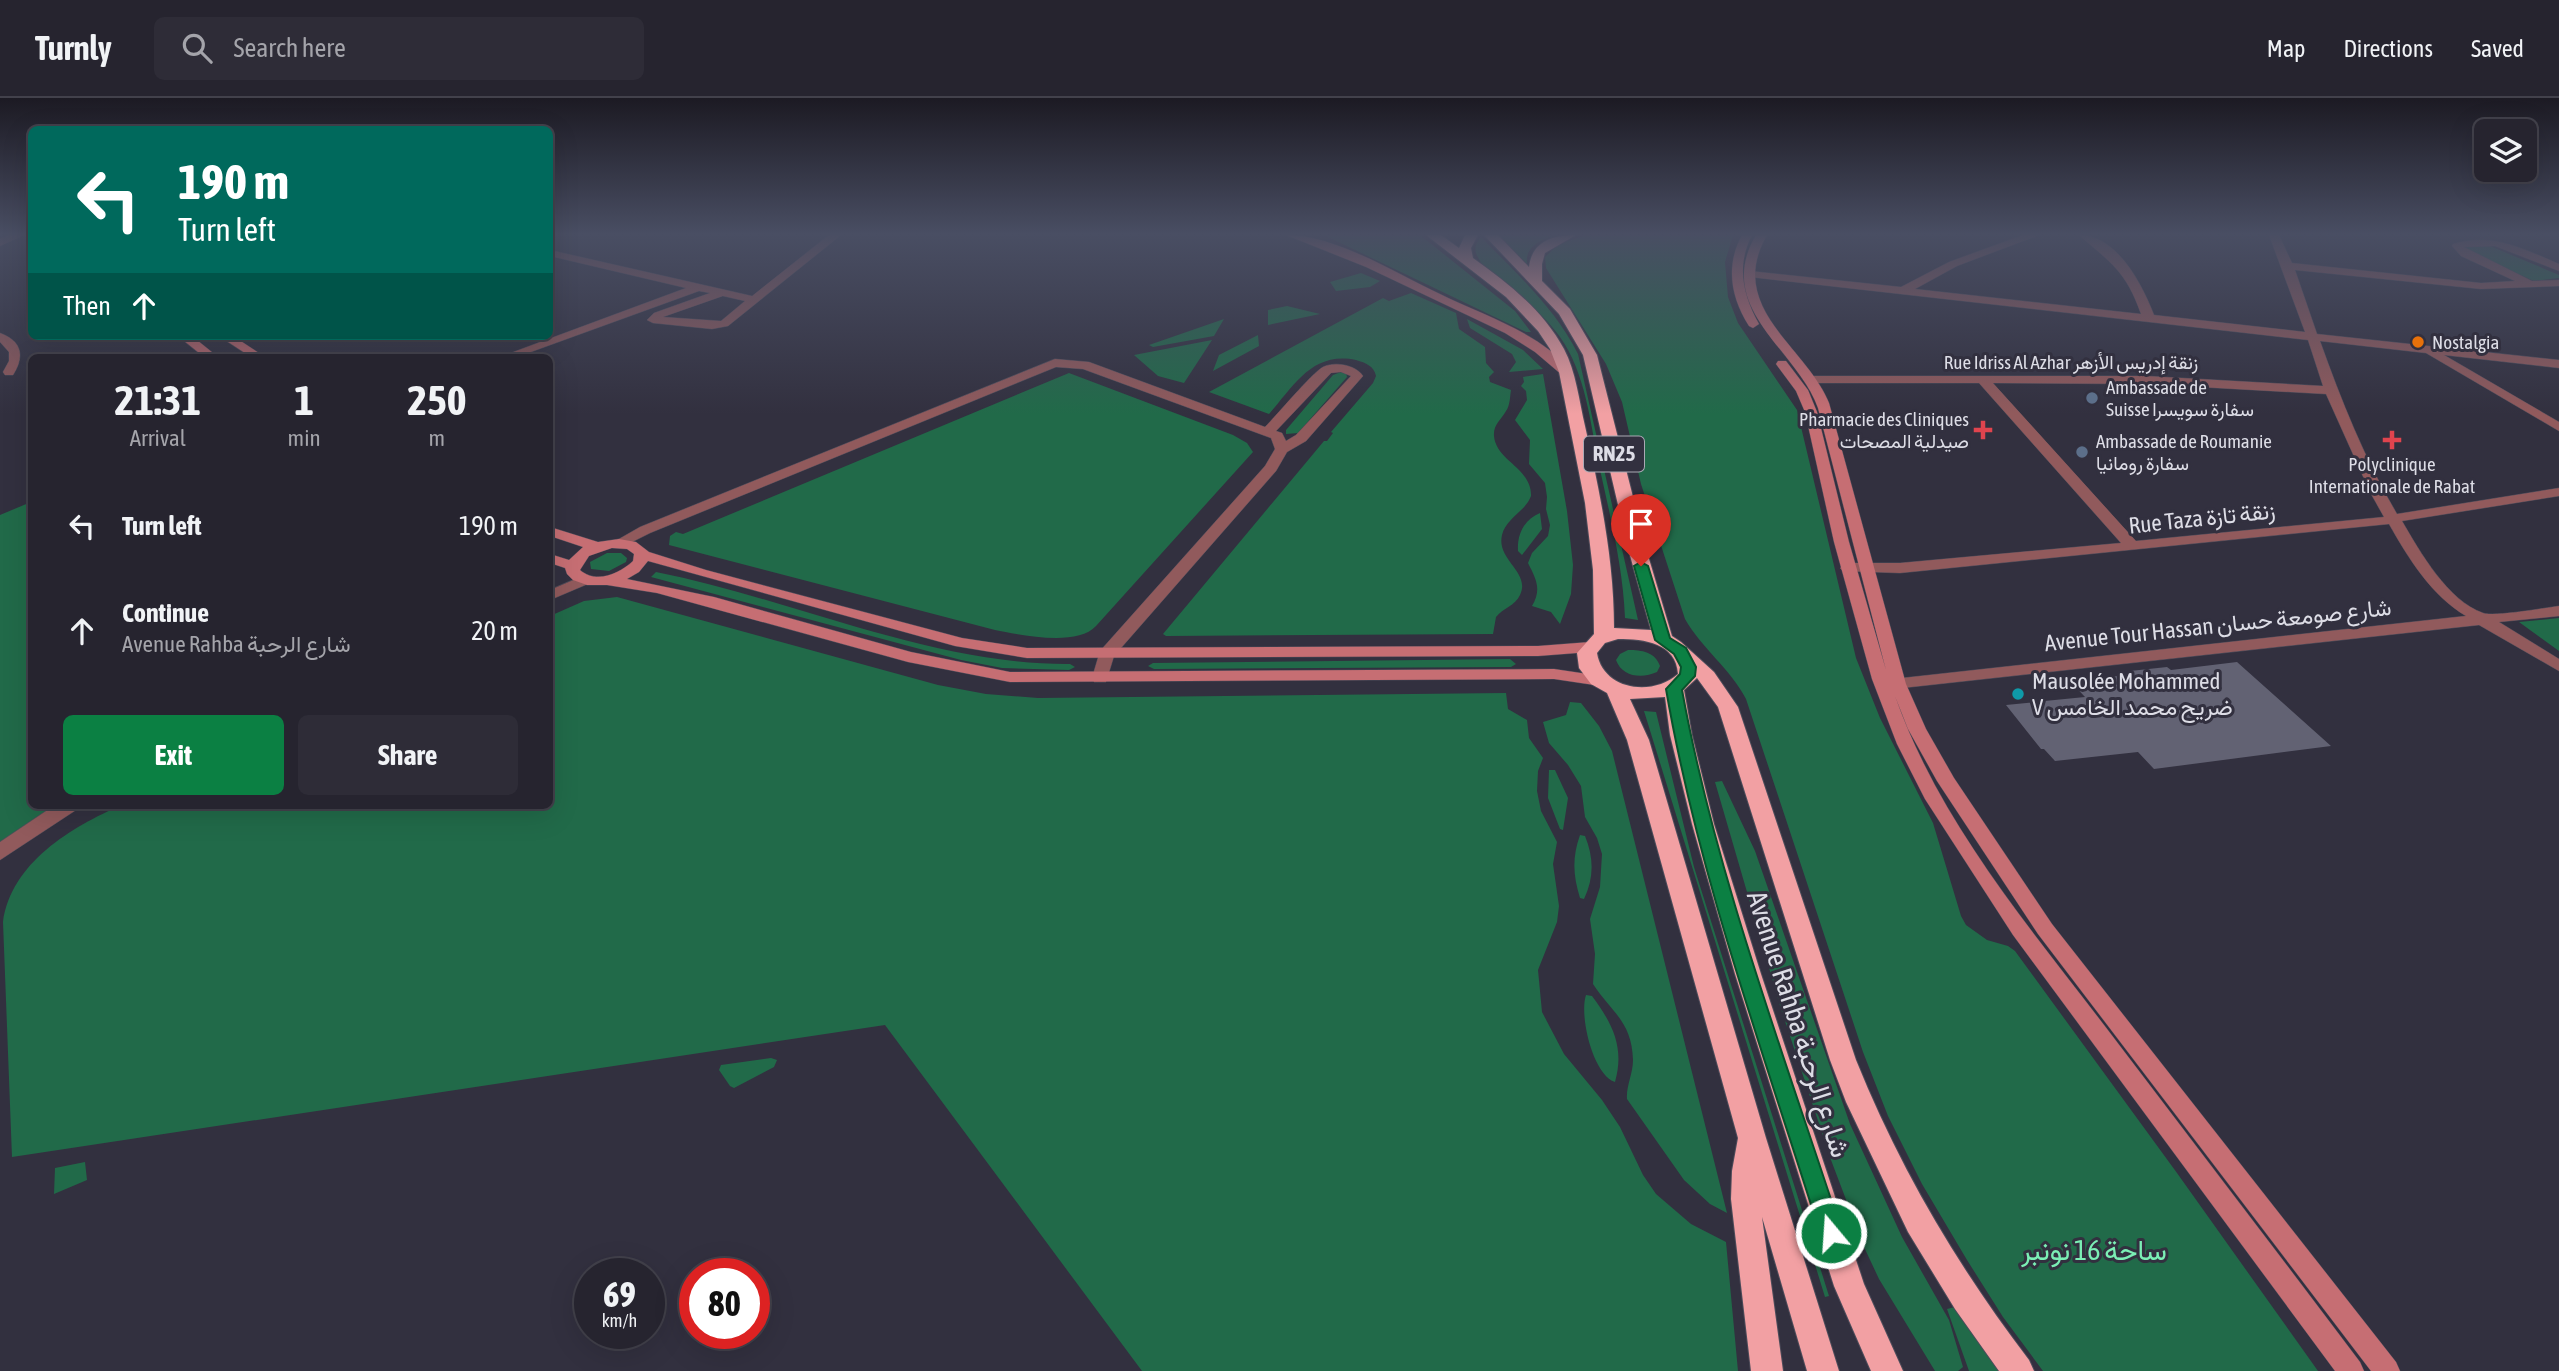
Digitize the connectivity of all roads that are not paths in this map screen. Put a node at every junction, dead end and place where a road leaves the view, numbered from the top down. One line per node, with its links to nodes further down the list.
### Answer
1 (678, 294): 19 (street)
2 (717, 294): 13 (street)
3 (728, 294): 13 (street)
4 (761, 294): 13 (street)
5 (1431, 294): 27 (street)
6 (1510, 294): 27 (highway, RN25)
7 (1545, 294): 49 (highway, RN25)
8 (1741, 294): 43 (street)
9 (1754, 294): 28 (street)
10 (1946, 294): 14 (street)
11 (2141, 294): 14 (street)
12 (2297, 294): 15 (street)
13 (754, 300)
14 (2147, 316): 15 (street)
15 (2311, 335): 21 (street); 30 (street)
16 (0, 337): 26 (street)
17 (189, 340): 22 (street)
18 (231, 340): 23 (street)
19 (553, 340)
20 (553, 340): 24 (street)
21 (2425, 349): 25 (street); 31 (street)
22 (208, 354)
23 (254, 354)
24 (514, 354)
25 (2559, 364)
26 (9, 372)
27 (1566, 372): 50 (highway, RN25)
28 (1810, 379): 29 (street, Rue Idriss Al Azhar زنقة إدريس الأزهر); 43 (street)
29 (1983, 380): 30 (street, Rue Idriss Al Azhar زنقة إدريس الأزهر); 39 (street)
30 (2331, 390): 35 (street)
31 (2559, 427)
32 (1269, 431): 33 (street); 33 (street); 37 (street)
33 (1282, 449): 51 (street)
34 (2559, 492): 35 (street, Rue Taza زنقة تازة)
35 (2391, 520): 39 (street, Rue Taza زنقة تازة); 48 (street)
36 (553, 532): 38 (street)
37 (618, 543): 38 (street); 40 (street)
38 (598, 547): 42 (street)
39 (2133, 547): 43 (street, Rue Taza زنقة تازة)
40 (643, 555): 45 (street); 51 (street)
41 (553, 559): 42 (street)
42 (573, 566): 44 (street)
43 (1857, 568): 57 (street)
44 (584, 580): 45 (street); 46 (street)
45 (606, 580): 55 (street)
46 (553, 594)
47 (2559, 611): 48 (street, Avenue Tour Hassan شارع صومعة حسان)
48 (2482, 619): 52 (street); 57 (street, Avenue Tour Hassan شارع صومعة حسان)
49 (1663, 640): 50 (highway); 53 (highway)
50 (1597, 642): 51 (street); 56 (highway, RN25)
51 (1106, 654): 55 (street)
52 (2551, 655): 54 (street)
53 (1686, 659): 58 (highway); 67 (highway)
54 (2559, 666)
55 (1100, 678): 56 (street)
56 (1608, 685): 58 (highway); 63 (highway, RN25)
57 (1890, 685): 61 (street); 62 (street)
58 (1674, 689): 66 (highway, Avenue Rahba شارع الرحبة)
59 (62, 809): 60 (street)
60 (0, 853)
61 (2045, 929): 62 (street); 69 (street)
62 (2020, 930): 68 (street)
63 (1752, 1138): 64 (highway); 65 (highway, RN25)
64 (1767, 1371)
65 (1823, 1371)
66 (1886, 1371)
67 (2018, 1371)
68 (2351, 1371)
69 (2387, 1371)

